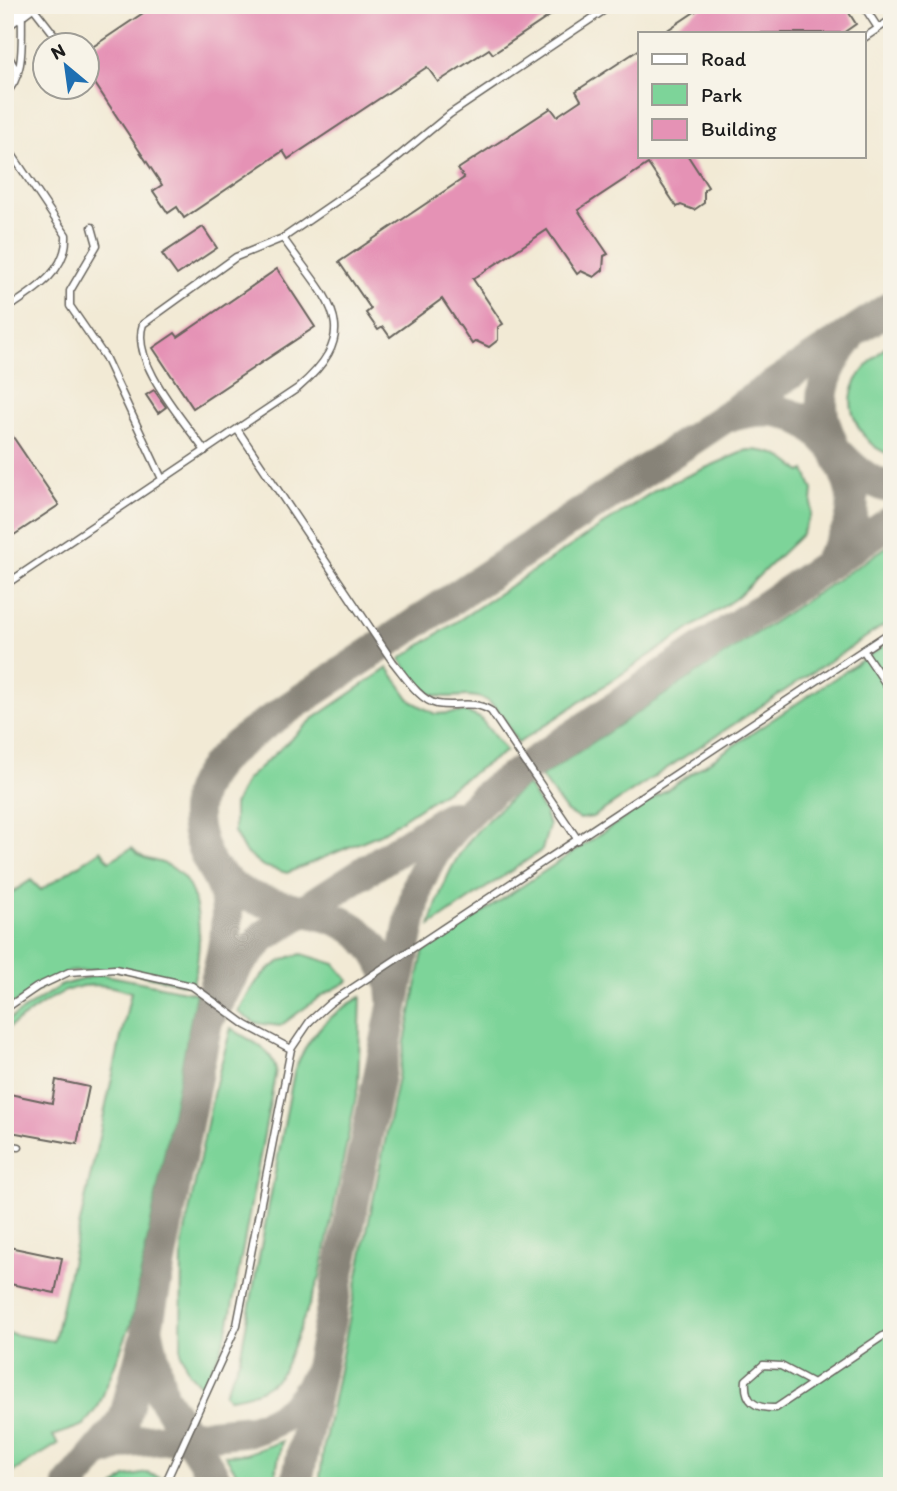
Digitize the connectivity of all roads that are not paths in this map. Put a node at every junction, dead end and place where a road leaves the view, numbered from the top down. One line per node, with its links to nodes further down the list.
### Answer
1 (32, 5): 4 (street); 8 (lane)
2 (612, 5): 18 (lane)
3 (863, 5): 7 (lane)
4 (22, 15): 6 (street); 9 (lane); 12 (lane)
5 (892, 19): 7 (lane)
6 (5, 25)
7 (878, 28): 10 (lane)
8 (52, 32)
9 (5, 33)
10 (866, 37)
11 (5, 50): 12 (lane)
12 (18, 72): 13 (lane)
13 (12, 88): 14 (lane); 15 (lane)
14 (5, 94)
15 (5, 103)
16 (5, 144): 19 (lane)
17 (92, 227): 22 (lane)
18 (283, 239): 20 (lane); 21 (lane)
19 (5, 310)
20 (237, 429): 21 (lane); 27 (lane)
21 (205, 451): 22 (lane)
22 (162, 479): 23 (lane)
23 (5, 585)
24 (892, 631): 25 (lane)
25 (863, 650): 26 (lane); 27 (lane)
26 (892, 693)
27 (578, 840): 29 (lane)
28 (5, 1009): 29 (lane)
29 (291, 1049): 34 (lane)
30 (5, 1145): 31 (lane)
31 (19, 1147)
32 (892, 1330): 33 (lane)
33 (813, 1383): 33 (lane)
34 (164, 1486)

